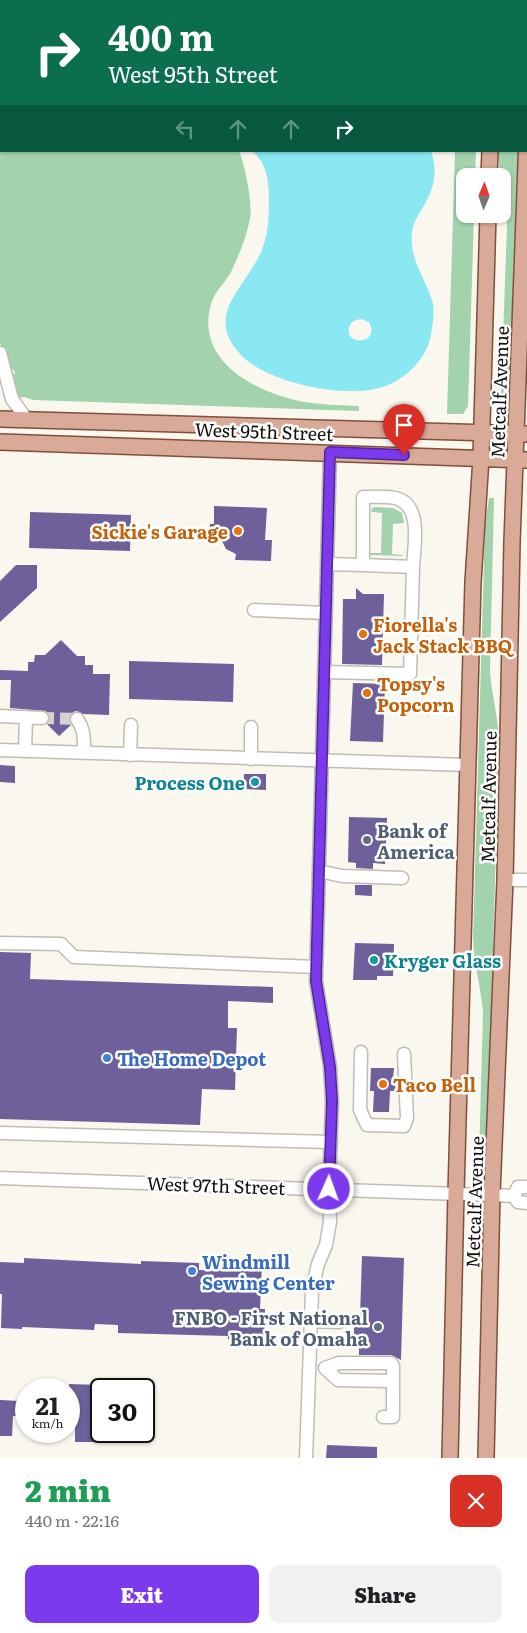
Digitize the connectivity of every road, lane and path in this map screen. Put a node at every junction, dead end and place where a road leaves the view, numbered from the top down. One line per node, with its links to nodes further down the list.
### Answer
1 (490, 152): 3 (main road)
2 (527, 152): 4 (main road, Metcalf Avenue)
3 (489, 168)
4 (526, 194): 10 (main road, Metcalf Avenue)
5 (488, 223): 9 (main road, Metcalf Avenue)
6 (0, 353): 8 (street)
7 (0, 419): 8 (main road, West 95th Street)
8 (27, 420): 9 (main road, West 95th Street)
9 (481, 433): 10 (main road, West 95th Street); 13 (main road, Metcalf Avenue)
10 (521, 433): 14 (main road, Metcalf Avenue)
11 (0, 442): 12 (main road, West 95th Street)
12 (330, 452): 13 (main road, West 95th Street); 15 (street)
13 (481, 458): 14 (main road, West 95th Street); 33 (main road, Metcalf Avenue)
14 (521, 459): 36 (main road, Metcalf Avenue)
15 (327, 564): 16 (street); 19 (street)
16 (362, 565): 17 (street); 17 (street)
17 (413, 567): 20 (street)
18 (254, 610): 19 (street)
19 (326, 612): 20 (street)
20 (324, 672): 32 (street)
21 (0, 716): 22 (street)
22 (26, 717): 23 (street); 28 (street)
23 (42, 718)
24 (77, 719): 29 (street)
25 (131, 724): 30 (street)
26 (251, 727): 31 (street)
27 (0, 750): 28 (street)
28 (25, 751): 29 (street)
29 (84, 753): 30 (street)
30 (130, 755): 31 (street)
31 (251, 759): 32 (street)
32 (322, 761): 33 (street); 34 (street)
33 (468, 765): 47 (main road, Metcalf Avenue)
34 (319, 871): 35 (street); 39 (street)
35 (402, 878)
36 (505, 880): 37 (street); 48 (main road, Metcalf Avenue)
37 (527, 880)
38 (0, 943): 39 (street)
39 (316, 967): 43 (street)
40 (361, 1052): 41 (street)
41 (404, 1054)
42 (0, 1133): 43 (street)
43 (331, 1142): 46 (street)
44 (0, 1178): 46 (street, West 97th Street)
45 (527, 1187): 49 (street)
46 (329, 1189): 47 (street, West 97th Street); 51 (street)
47 (456, 1193): 48 (street, West 97th Street); 58 (main road, Metcalf Avenue)
48 (492, 1194): 49 (street, West 97th Street); 59 (main road, Metcalf Avenue)
49 (514, 1196): 50 (street)
50 (527, 1203)
51 (310, 1321): 52 (street); 53 (street)
52 (339, 1322)
53 (308, 1368): 54 (street); 57 (street)
54 (325, 1368): 55 (street); 55 (street)
55 (392, 1374): 56 (street)
56 (383, 1416)
57 (306, 1458)
58 (450, 1458)
59 (486, 1458)

